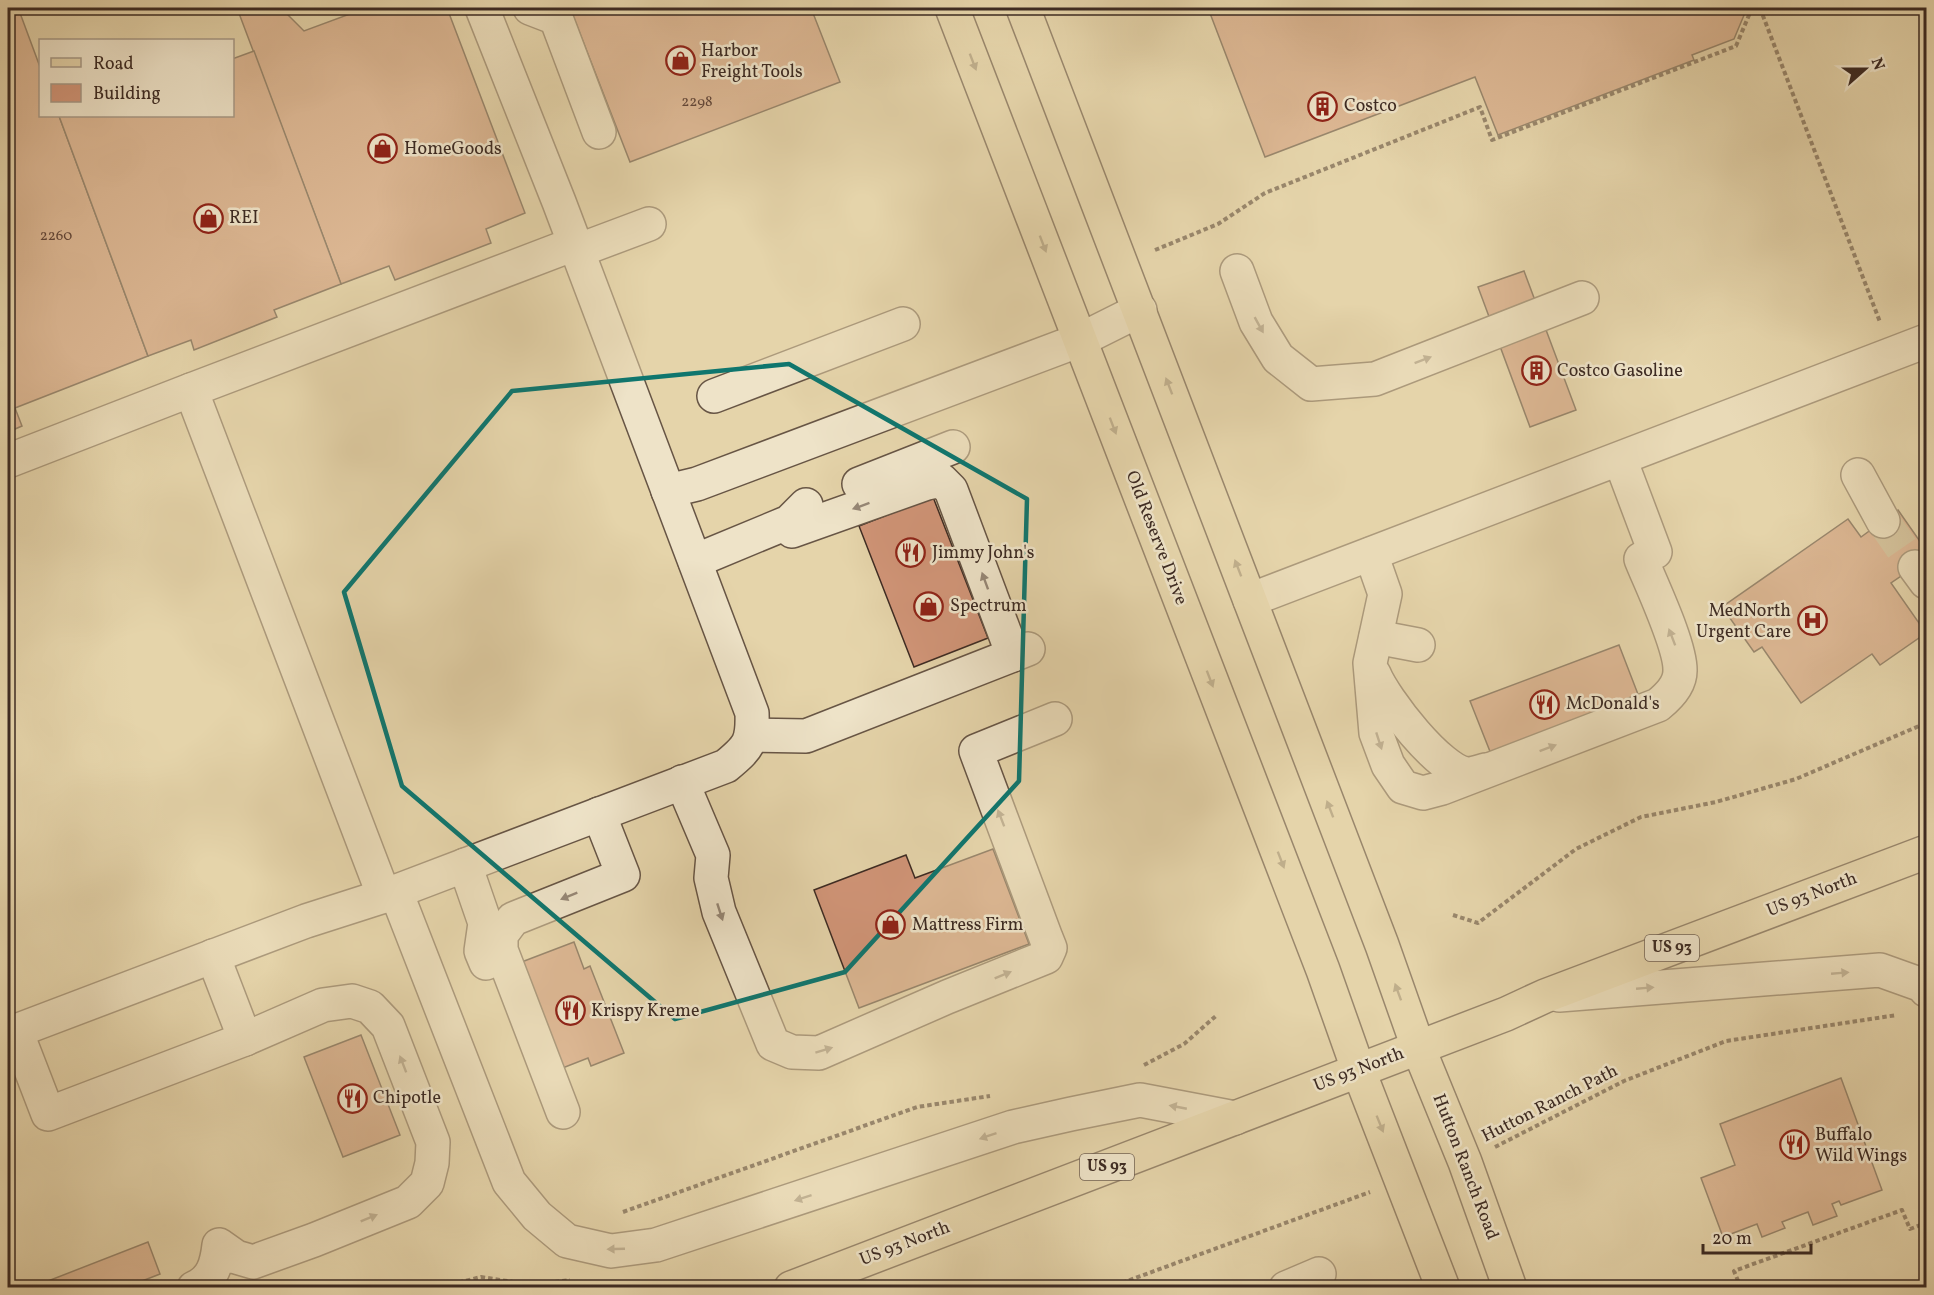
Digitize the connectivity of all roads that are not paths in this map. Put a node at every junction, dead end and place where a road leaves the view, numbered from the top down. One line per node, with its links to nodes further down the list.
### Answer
1 (482, 8): 7 (lane)
2 (530, 8): 5 (lane)
3 (952, 8): 12 (main road, Old Reserve Drive, one-way to 12)
4 (1023, 8): 10 (main road)
5 (599, 132)
6 (649, 224): 7 (lane)
7 (575, 248): 14 (lane); 20 (lane)
8 (1237, 272): 9 (lane, one-way to 9)
9 (1582, 298)
10 (1140, 310): 12 (lane); 25 (main road, one-way to 10)
11 (903, 324): 15 (lane)
12 (1080, 340): 20 (lane); 42 (main road, Old Reserve Drive, one-way to 42)
13 (1926, 341): 17 (lane)
14 (191, 390): 18 (lane); 35 (lane)
15 (714, 396)
16 (952, 447): 24 (lane)
17 (1620, 459): 23 (lane); 30 (lane, one-way to 17)
18 (8, 460)
19 (1858, 475): 21 (lane)
20 (668, 491): 24 (lane)
21 (1883, 521)
22 (792, 531): 29 (lane, one-way to 22)
23 (1371, 554): 25 (lane); 27 (lane)
24 (694, 561): 29 (lane)
25 (1250, 600): 41 (main road, one-way to 25)
26 (1418, 645): 27 (lane)
27 (1373, 650): 30 (lane); 30 (lane, one-way to 30)
28 (1055, 719): 31 (lane, one-way to 28)
29 (753, 735): 31 (lane)
30 (1494, 769)
31 (682, 782): 32 (lane)
32 (599, 814): 34 (lane); 34 (lane, one-way to 34)
33 (1926, 852): 38 (main road, US 93 North / US 93)
34 (465, 865): 35 (lane)
35 (390, 894): 36 (lane); 43 (lane, one-way to 35)
36 (213, 956): 39 (lane); 40 (lane)
37 (1924, 988): 38 (lane, one-way to 37)
38 (1545, 996): 41 (main road, US 93 North / US 93)
39 (12, 1032): 40 (lane)
40 (245, 1039): 45 (lane, one-way to 40)
41 (1418, 1047): 42 (main road, US 93 North / US 93); 49 (main road, Hutton Ranch Road)
42 (1358, 1069): 43 (main road, US 93 North / US 93); 48 (main road, one-way to 48)
43 (1235, 1118): 46 (main road, US 93 North / US 93)
44 (1319, 1274): 47 (lane)
45 (194, 1287)
46 (791, 1287)
47 (1286, 1287)
48 (1443, 1287)
49 (1510, 1287)

